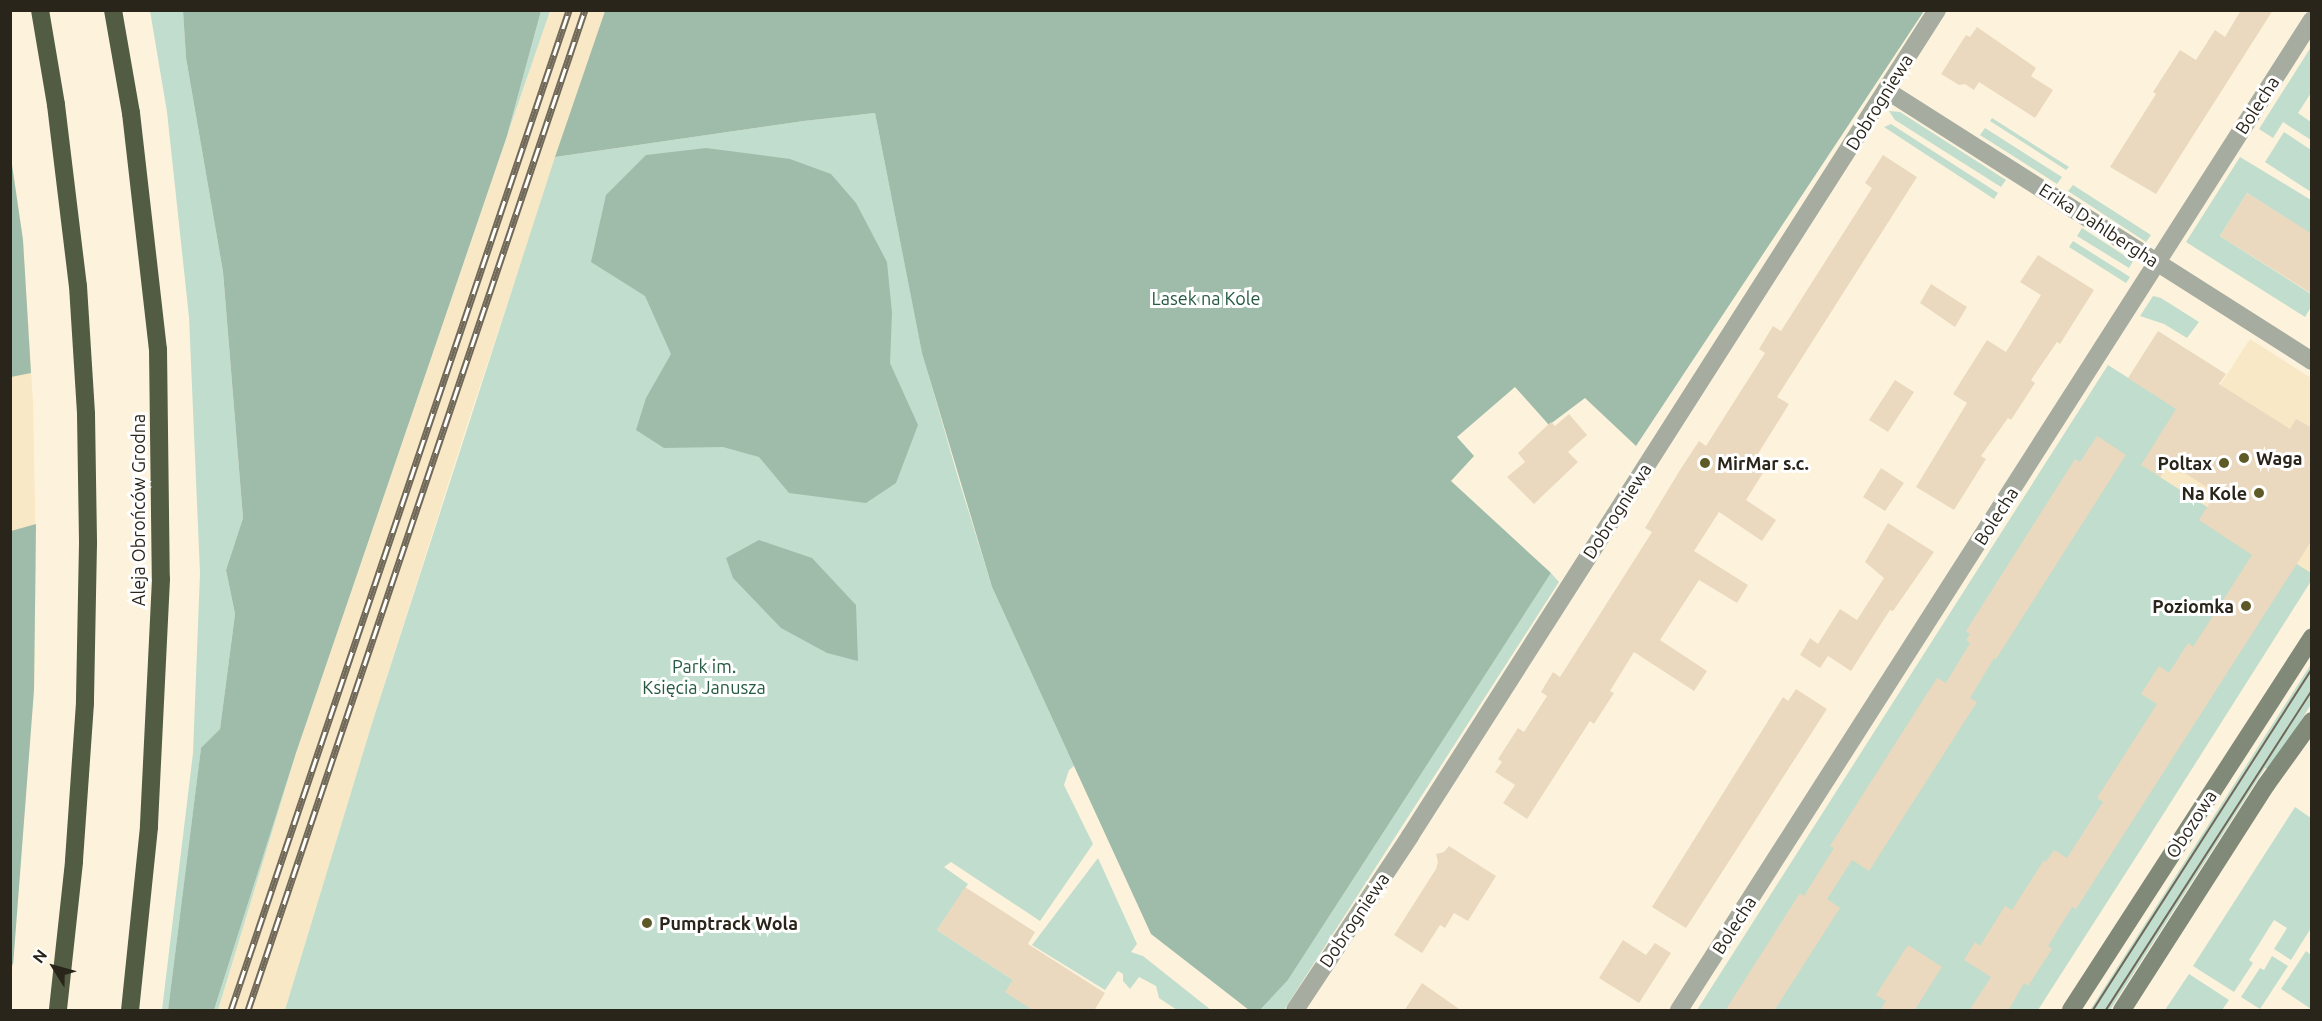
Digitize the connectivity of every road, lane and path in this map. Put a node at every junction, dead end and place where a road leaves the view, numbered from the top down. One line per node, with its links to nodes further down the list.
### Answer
1 (40, 10): 10 (highway)
2 (113, 10): 11 (highway, Aleja Obrońców Grodna)
3 (1937, 10): 5 (street, Dobrogniewa)
4 (2312, 20): 6 (street, Bolecha)
5 (1886, 90): 6 (street, Erika Dahlbergha); 12 (street, Dobrogniewa)
6 (2157, 262): 7 (street, Erika Dahlbergha); 13 (street, Bolecha)
7 (2312, 361)
8 (2312, 637): 14 (street, Obozowa)
9 (2312, 721): 15 (street)
10 (58, 1011)
11 (130, 1011)
12 (1295, 1011)
13 (1679, 1011)
14 (2071, 1011)
15 (2121, 1011)

